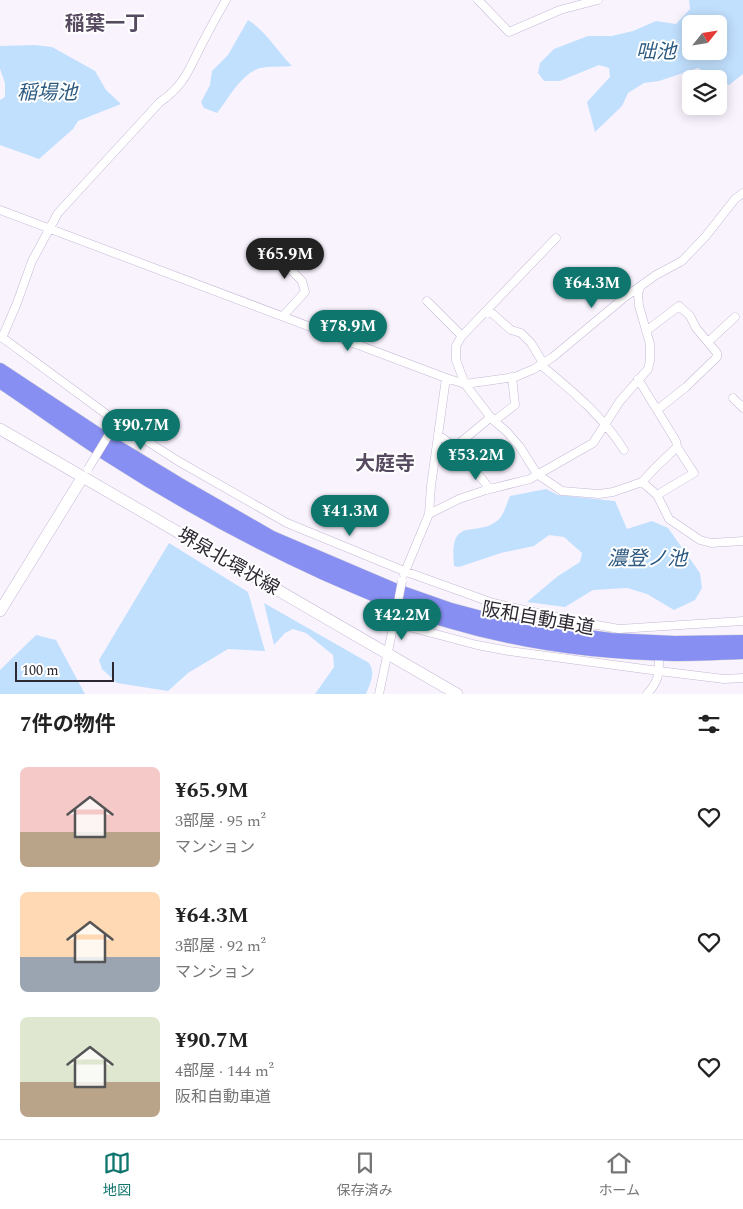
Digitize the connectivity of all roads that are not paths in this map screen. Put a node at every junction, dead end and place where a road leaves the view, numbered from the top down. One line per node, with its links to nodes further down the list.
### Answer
1 (226, 0): 6 (street)
2 (478, 0): 3 (street)
3 (598, 0)
4 (743, 193): 9 (street)
5 (0, 210): 6 (street)
6 (49, 228): 14 (street); 18 (street)
7 (556, 238): 13 (street)
8 (299, 253): 14 (street)
9 (640, 288): 10 (street); 12 (street)
10 (625, 296): 12 (street); 20 (street)
11 (427, 301): 17 (street)
12 (640, 309): 16 (street)
13 (487, 312): 17 (street); 20 (street)
14 (283, 316): 23 (street)
15 (735, 317): 19 (street)
16 (646, 331): 19 (street); 24 (street)
17 (462, 336): 26 (street)
18 (1, 337): 31 (street)
19 (708, 342): 29 (street)
20 (542, 364): 22 (street); 32 (street)
21 (0, 370): 51 (highway, 阪和自動車道)
22 (512, 377): 26 (street); 30 (street)
23 (446, 378): 26 (street); 34 (street)
24 (638, 379): 29 (street); 32 (street)
25 (0, 380): 52 (highway, 阪和自動車道)
26 (465, 384): 30 (street)
27 (733, 398): 28 (street)
28 (743, 408)
29 (657, 410): 36 (street)
30 (492, 419): 35 (street); 39 (street)
31 (115, 424): 38 (street, bridge); 45 (street)
32 (605, 424): 37 (street); 39 (street)
33 (0, 429): 38 (main road, 堺泉北環状線)
34 (438, 435): 35 (street); 43 (street)
35 (456, 446): 41 (street)
36 (677, 447): 40 (street); 42 (street)
37 (624, 450)
38 (85, 474): 46 (main road); 53 (main road, 堺泉北環状線)
39 (537, 474): 40 (street); 41 (street)
40 (642, 482): 42 (street)
41 (490, 489): 43 (street)
42 (657, 495): 44 (street)
43 (430, 514): 45 (street)
44 (743, 541)
45 (404, 571): 48 (street, bridge); 49 (street)
46 (0, 611)
47 (743, 621): 49 (street)
48 (394, 623): 53 (street); 55 (street)
49 (661, 626): 50 (street)
50 (660, 636)
51 (743, 642)
52 (743, 652)
53 (387, 654): 57 (street); 58 (main road, 堺泉北環状線)
54 (659, 660): 55 (street)
55 (659, 671): 56 (street); 59 (street)
56 (743, 678)
57 (380, 694)
58 (456, 694)
59 (647, 694)

